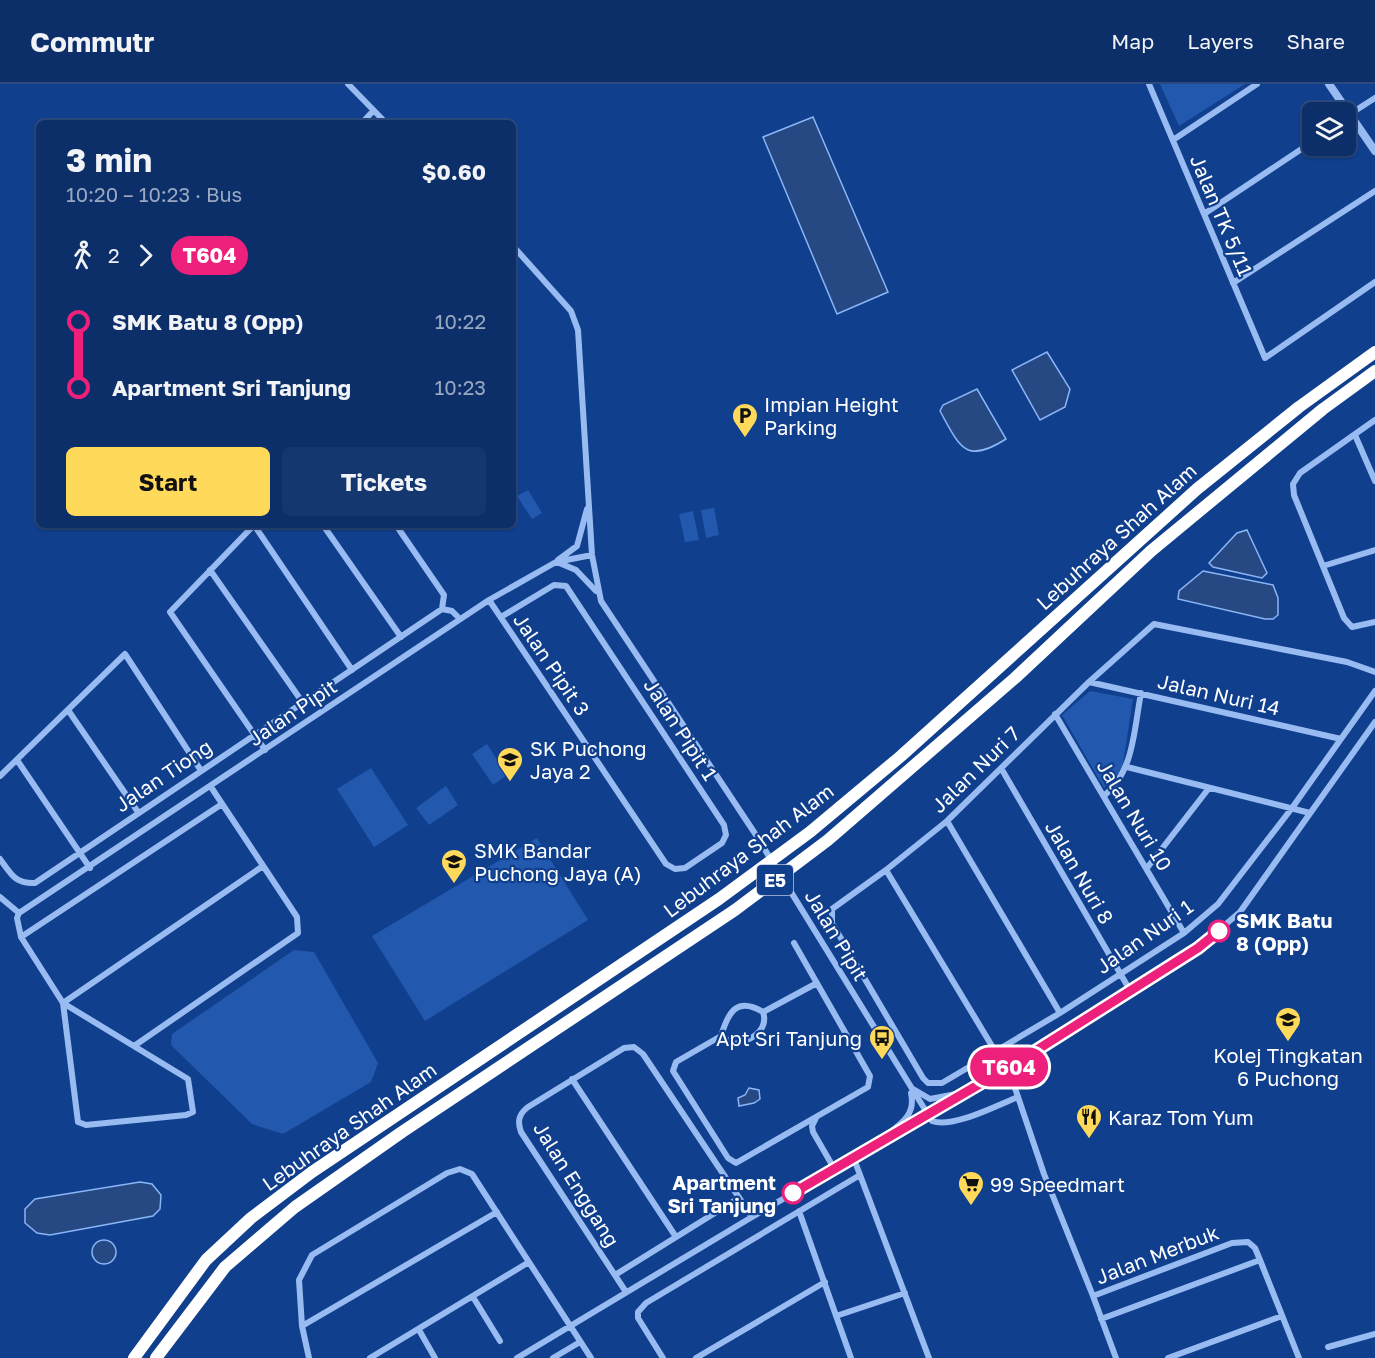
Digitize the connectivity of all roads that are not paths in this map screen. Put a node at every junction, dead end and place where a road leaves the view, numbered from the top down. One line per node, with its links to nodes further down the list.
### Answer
1 (348, 84): 8 (street)
2 (1149, 84): 12 (street, Jalan TK 5/11)
3 (1257, 84): 12 (street)
4 (1329, 84): 6 (street)
5 (1375, 98): 7 (street)
6 (1342, 102)
7 (1356, 110)
8 (373, 111): 9 (street); 10 (street)
9 (365, 120)
10 (383, 120)
11 (1356, 123): 14 (street)
12 (1173, 140): 16 (street, Jalan TK 5/11)
13 (1302, 149): 16 (street)
14 (1375, 151)
15 (1375, 191): 19 (street)
16 (1204, 214): 19 (street, Jalan TK 5/11)
17 (516, 249): 25 (street, Jalan Pipit)
18 (1375, 282): 19 (street, Jalan TK 5/11)
19 (1233, 283)
20 (1375, 352): 126 (highway, Lebuhraya Shah Alam / E5)
21 (1375, 372): 127 (highway, Lebuhraya Shah Alam / E5)
22 (1375, 420): 23 (street)
23 (1355, 435): 24 (street); 33 (street)
24 (1375, 481)
25 (588, 501): 31 (street, Jalan Pipit); 32 (street)
26 (251, 528): 34 (street)
27 (256, 528): 42 (street)
28 (325, 528): 41 (street)
29 (398, 528): 37 (street)
30 (1375, 550): 33 (street)
31 (592, 555): 32 (street, Jalan Pipit); 35 (street, Jalan Pipit)
32 (556, 562): 35 (street); 36 (street, Jalan Pipit)
33 (1323, 566): 40 (street)
34 (210, 570): 47 (street); 51 (street)
35 (598, 594): 91 (street, Jalan Pipit)
36 (489, 600): 38 (street, Jalan Pipit 3); 39 (street, Jalan Pipit)
37 (443, 606): 39 (street); 41 (street, Jalan Tiong)
38 (501, 617): 68 (street, Jalan Pipit 3); 68 (street, Jalan Pipit 1)
39 (460, 619): 53 (street, Jalan Pipit)
40 (1375, 621)
41 (402, 637): 42 (street, Jalan Tiong)
42 (352, 670): 47 (street, Jalan Tiong)
43 (1375, 672): 44 (street, Jalan Nuri 7)
44 (1089, 682): 46 (street, Jalan Nuri 14); 49 (street, Jalan Nuri 7)
45 (1375, 691): 52 (street, Jalan Nuri 1)
46 (1141, 693): 52 (street, Jalan Nuri 14); 56 (street)
47 (303, 703): 51 (street, Jalan Tiong)
48 (68, 710): 54 (street); 57 (street); 64 (street)
49 (1055, 714): 55 (street, Jalan Nuri 7); 61 (street, Jalan Nuri 10)
50 (1375, 722): 65 (street)
51 (254, 733): 53 (street); 57 (street, Jalan Tiong)
52 (1341, 739): 63 (street, Jalan Nuri 1)
53 (265, 750): 59 (street, Jalan Pipit)
54 (17, 760): 58 (street); 67 (street)
55 (1001, 768): 66 (street, Jalan Nuri 7); 79 (street, Jalan Nuri 8)
56 (1127, 768): 60 (street); 61 (street)
57 (200, 769): 64 (street, Jalan Tiong)
58 (0, 776)
59 (211, 787): 62 (street); 71 (street, Jalan Pipit)
60 (1209, 788): 63 (street); 72 (street)
61 (1105, 795): 72 (street, Jalan Nuri 10)
62 (222, 804): 70 (street); 77 (street)
63 (1292, 808): 65 (street); 76 (street, Jalan Nuri 1)
64 (138, 812): 67 (street, Jalan Tiong)
65 (1310, 813): 81 (street)
66 (947, 821): 73 (street, Jalan Nuri 7); 84 (street)
67 (79, 851): 69 (street, Jalan Tiong); 71 (street)
68 (700, 858)
69 (0, 859)
70 (263, 866): 82 (street); 86 (street)
71 (90, 868): 75 (street, Jalan Pipit)
72 (1147, 868): 76 (street, Jalan Nuri 10)
73 (886, 870): 87 (street); 89 (street, Jalan Nuri 7)
74 (0, 897): 75 (street)
75 (19, 913): 77 (street)
76 (1184, 933): 79 (street, Jalan Nuri 1)
77 (21, 937): 82 (street)
78 (794, 943): 80 (street)
79 (1120, 974): 81 (street, Jalan Nuri 8); 84 (street, Jalan Nuri 1)
80 (817, 983): 83 (street); 95 (street)
81 (1131, 992): 88 (street)
82 (63, 1003): 86 (street); 86 (street)
83 (763, 1012): 85 (street); 85 (street)
84 (1060, 1013): 87 (street, Jalan Nuri 1)
85 (721, 1036): 96 (street)
86 (134, 1046)
87 (995, 1051): 89 (street, Jalan Nuri 1)
88 (1021, 1060): 92 (street); 93 (street, Jalan Merbuk)
89 (923, 1078)
90 (572, 1079): 102 (street, Jalan Enggang); 106 (street); 109 (street, Jalan Enggang)
91 (910, 1086): 92 (street); 94 (street, Jalan Pipit); 98 (street)
92 (968, 1090): 94 (street)
93 (1018, 1097): 94 (street); 113 (street, Jalan Merbuk)
94 (927, 1114): 98 (street)
95 (816, 1118): 96 (street); 97 (street)
96 (796, 1130): 97 (street)
97 (813, 1132): 100 (street)
98 (863, 1154): 99 (street)
99 (854, 1159): 100 (street); 101 (street)
100 (835, 1170): 105 (street)
101 (860, 1175): 103 (street); 112 (street)
102 (739, 1198): 105 (street, Jalan Enggang); 106 (street)
103 (799, 1211): 110 (street); 134 (street)
104 (497, 1212): 108 (street); 118 (street); 118 (street)
105 (752, 1216): 111 (street)
106 (676, 1237): 109 (street)
107 (1260, 1260): 113 (street, Jalan Merbuk); 116 (street, Jalan Merbuk); 117 (street)
108 (529, 1262): 114 (street); 119 (street)
109 (615, 1275): 111 (street, Jalan Enggang)
110 (825, 1282): 115 (street); 135 (street)
111 (626, 1292): 119 (street)
112 (905, 1293): 115 (street); 137 (street)
113 (1093, 1296): 117 (street, Jalan Merbuk)
114 (473, 1297): 120 (street); 122 (street)
115 (836, 1316): 125 (street)
116 (1282, 1316): 139 (street); 140 (street, Jalan Merbuk)
117 (1101, 1319): 138 (street, Jalan Merbuk)
118 (302, 1326): 128 (street)
119 (570, 1327): 123 (street); 131 (street)
120 (418, 1330): 129 (street); 130 (street)
121 (1375, 1334): 124 (street)
122 (500, 1341)
123 (580, 1342): 132 (street); 133 (street)
124 (1328, 1347)
125 (850, 1356): 136 (street)
126 (134, 1358)
127 (156, 1358)
128 (309, 1358)
129 (370, 1358)
130 (435, 1358)
131 (516, 1358)
132 (553, 1358)
133 (591, 1358)
134 (663, 1358)
135 (696, 1358)
136 (843, 1358)
137 (929, 1358)
138 (1116, 1358)
139 (1168, 1358)
140 (1299, 1358)

